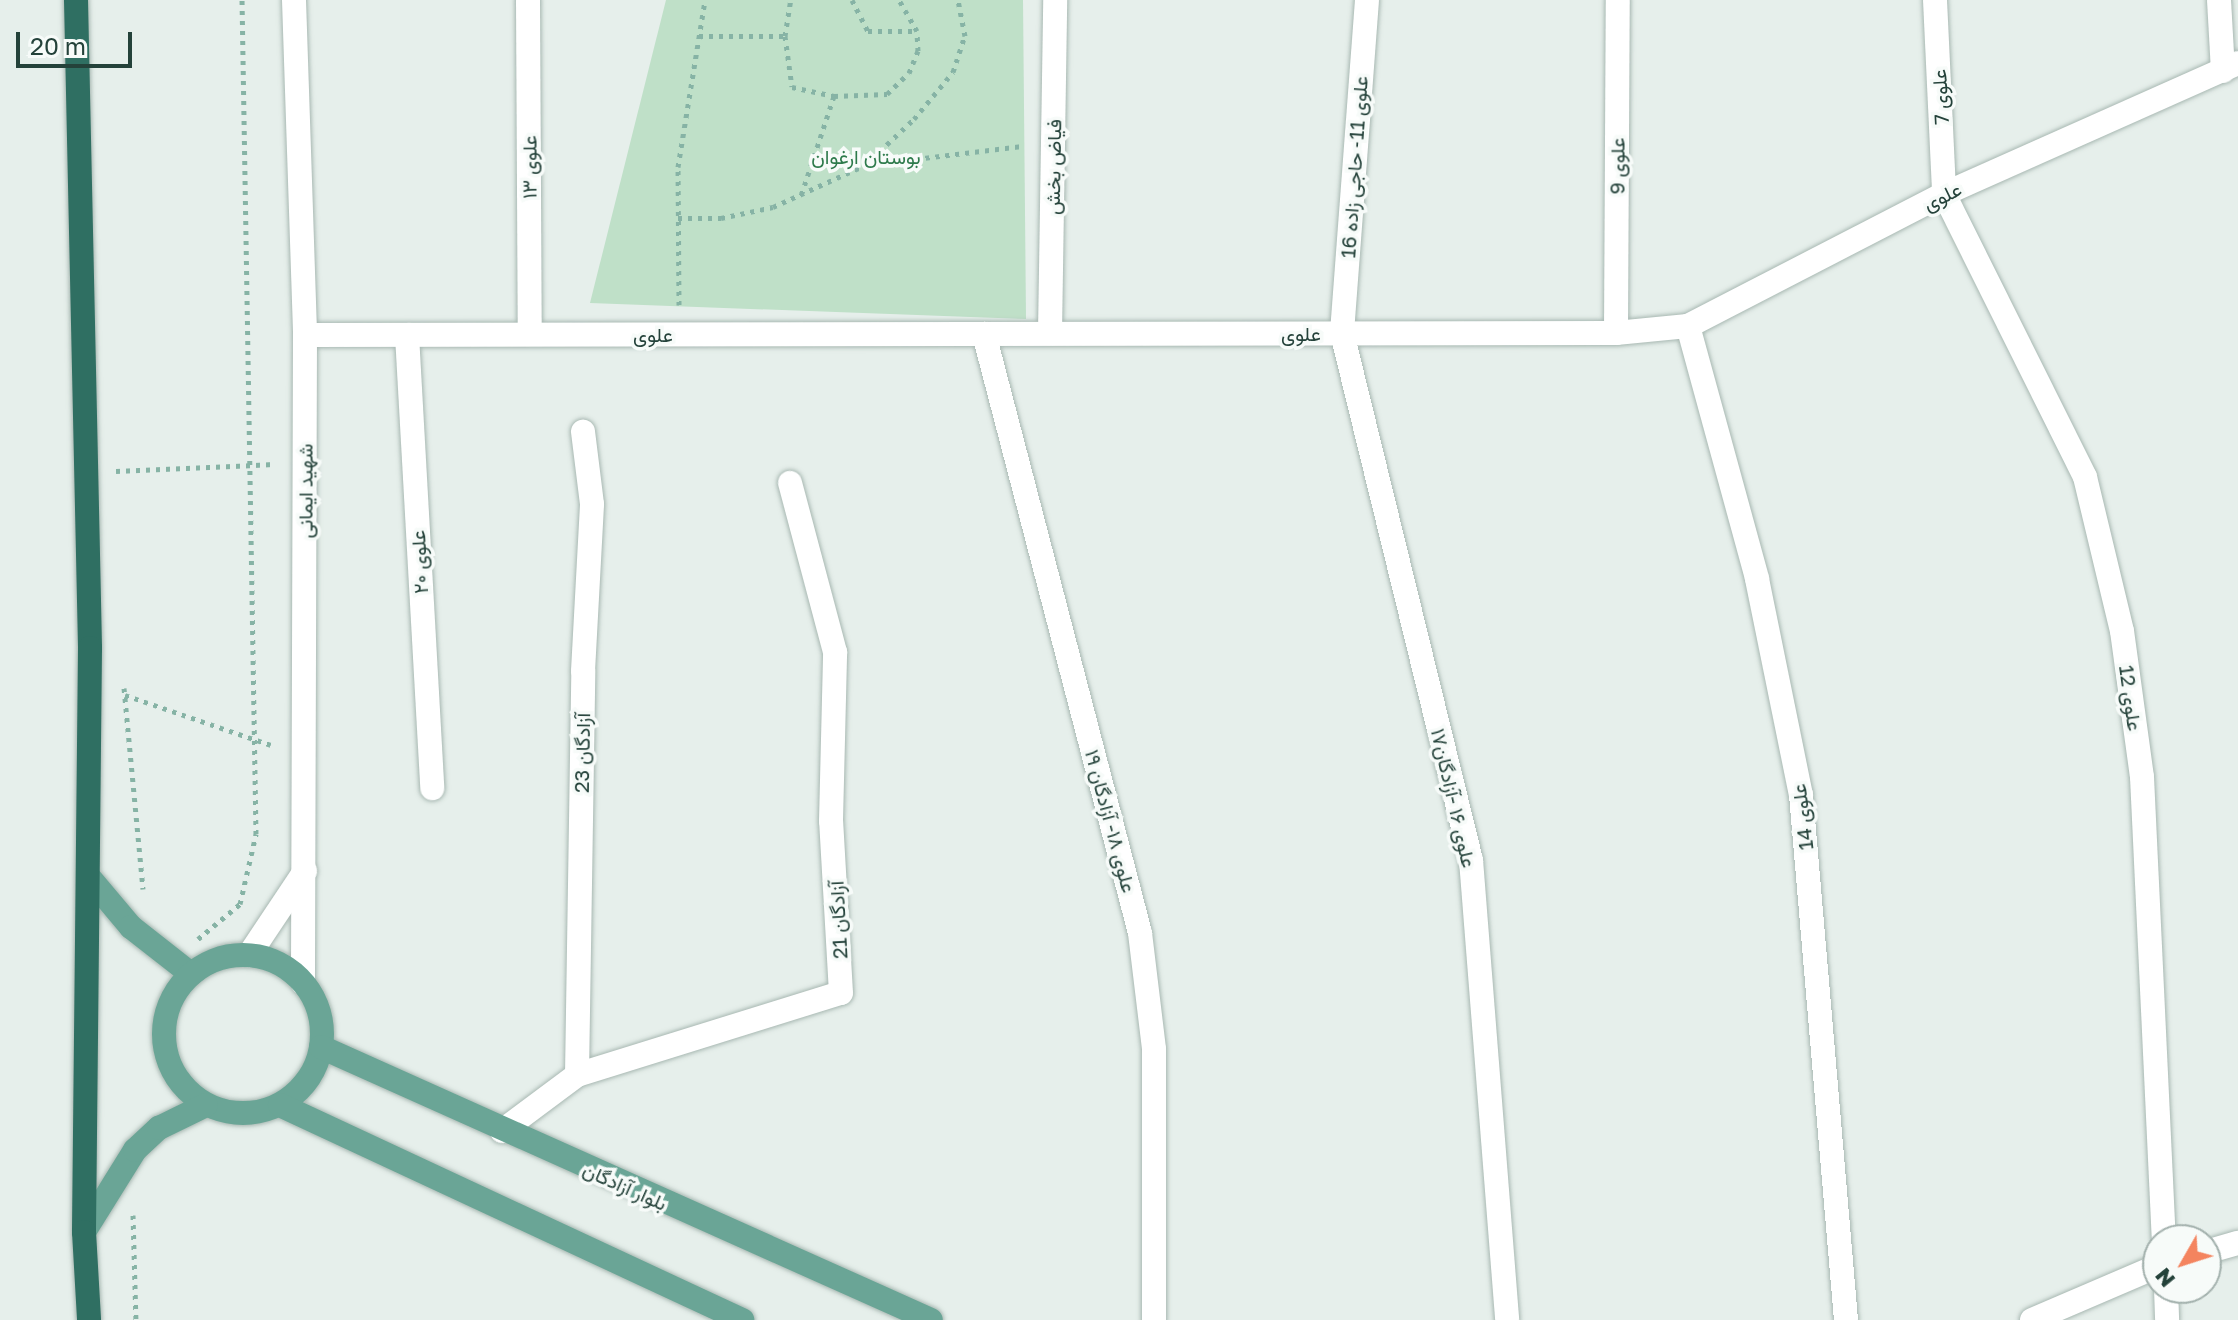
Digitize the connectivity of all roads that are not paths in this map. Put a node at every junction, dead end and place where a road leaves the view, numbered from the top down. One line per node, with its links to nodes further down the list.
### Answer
1 (76, 0): 23 (highway)
2 (294, 0): 17 (street, شهید ایمانی)
3 (528, 0): 15 (street, علوی ۱۳)
4 (1055, 0): 12 (street, فیاض بخش)
5 (1367, 0): 13 (street, علوی 11- حاجی زاده 16)
6 (1618, 0): 14 (street, علوی 9)
7 (1935, 0): 10 (street, علوی 7)
8 (2219, 0): 9 (street)
9 (2231, 67): 10 (street, علوی)
10 (1944, 194): 11 (street, علوی); 32 (street, علوی 12)
11 (1688, 326): 14 (street, علوی); 40 (street, علوی 14)
12 (1050, 333): 13 (street, علوی); 16 (street, علوی)
13 (1342, 333): 14 (street, علوی); 39 (street, علوی ۱۶ -آزادگان۱۷)
14 (1616, 333)
15 (530, 334): 16 (street, علوی); 18 (street, علوی)
16 (984, 334): 38 (street, علوی ۱٨- آزادگان ۱۹)
17 (305, 335): 18 (street, علوی); 22 (street, شهید ایمانی)
18 (407, 335): 21 (street, علوی ۲۰)
19 (583, 432): 28 (street, آزادگان 23)
20 (790, 483): 28 (street, آزادگان 21)
21 (432, 788)
22 (305, 871): 24 (street); 26 (street, شهید ایمانی)
23 (88, 876): 25 (main road); 33 (highway)
24 (249, 955): 25 (main road); 26 (main road)
25 (191, 974): 29 (main road)
26 (303, 983): 27 (main road)
27 (321, 1047): 30 (main road); 31 (main road, بلوار آزادگان)
28 (577, 1075): 31 (street, آزادگان 21)
29 (206, 1105): 30 (main road); 33 (main road)
30 (280, 1105): 36 (main road)
31 (502, 1131): 37 (main road, بلوار آزادگان)
32 (2163, 1224)
33 (84, 1232): 35 (highway)
34 (2142, 1273): 41 (street)
35 (89, 1320)
36 (742, 1320)
37 (931, 1320)
38 (1154, 1320)
39 (1507, 1320)
40 (1846, 1320)
41 (2032, 1320)

